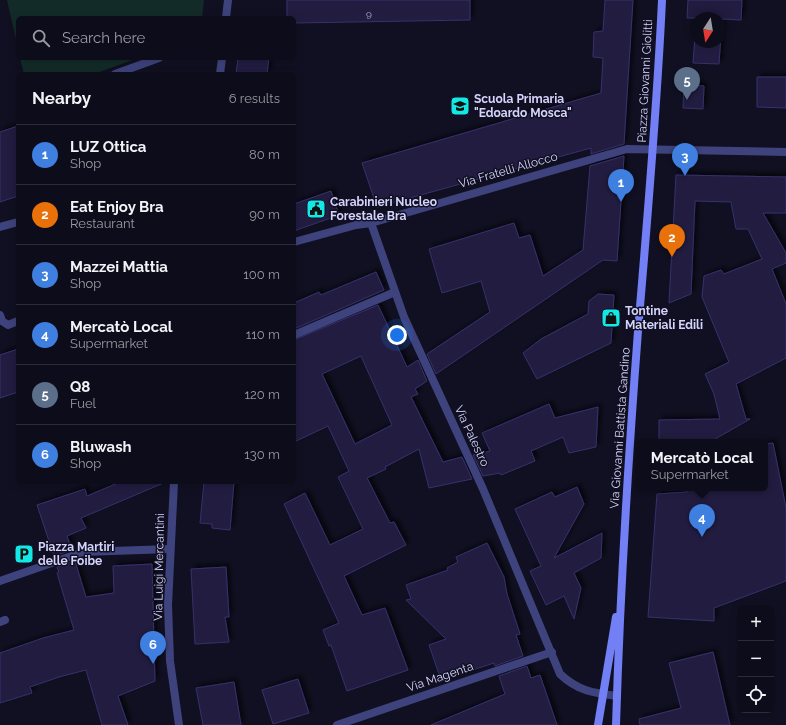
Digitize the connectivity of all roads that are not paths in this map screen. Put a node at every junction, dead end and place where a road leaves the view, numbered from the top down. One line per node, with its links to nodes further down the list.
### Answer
1 (228, 0): 3 (street)
2 (662, 0): 8 (main road, Piazza Giovanni Giolitti)
3 (226, 16)
4 (154, 60): 6 (street)
5 (222, 60): 7 (street)
6 (120, 72)
7 (220, 72)
8 (653, 149): 9 (street, Piazza Giovanni Giolitti); 11 (street, Via Fratelli Allocco); 21 (main road, Via Giovanni Battista Gandino)
9 (786, 152)
10 (16, 223): 12 (street)
11 (371, 223): 13 (street); 14 (street, Via Palestro)
12 (0, 227)
13 (296, 241)
14 (395, 292): 17 (street); 22 (street, Via Palestro)
15 (0, 315): 16 (street)
16 (16, 322)
17 (296, 334)
18 (174, 484): 19 (street, Via Luigi Mercantini)
19 (170, 549): 20 (street); 25 (street, Via Luigi Mercantini)
20 (0, 581)
21 (621, 589): 23 (main road, Via Giovanni Battista Gandino); 24 (main road, Via Giovanni Battista Gandino)
22 (552, 652): 23 (street, Via Palestro); 26 (street, Via Magenta)
23 (602, 694): 24 (street, Via Palestro); 27 (main road, Via Giovanni Battista Gandino)
24 (617, 696): 28 (main road, Via Giovanni Battista Gandino)
25 (179, 725)
26 (337, 725)
27 (598, 725)
28 (616, 725)

